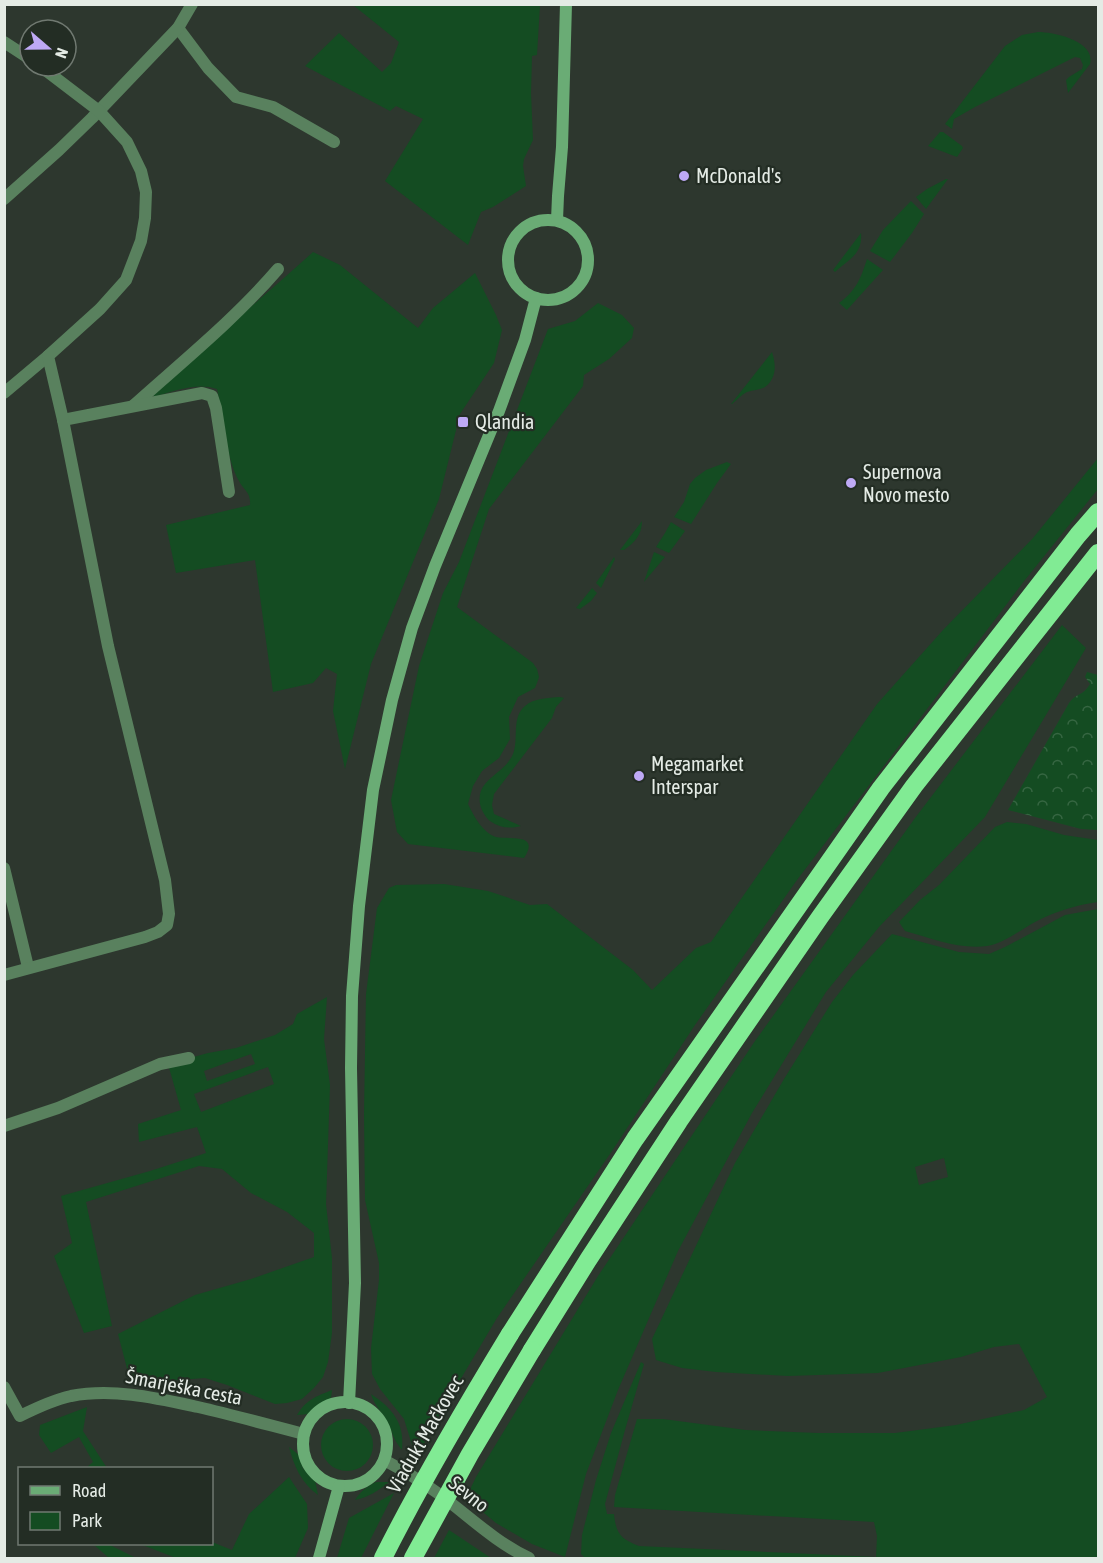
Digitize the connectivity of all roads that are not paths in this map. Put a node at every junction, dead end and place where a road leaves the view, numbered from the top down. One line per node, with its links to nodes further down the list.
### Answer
1 (192, 4): 3 (street)
2 (566, 4): 10 (main road)
3 (178, 28): 7 (street); 8 (street)
4 (4, 42): 5 (street)
5 (18, 51)
6 (56, 78): 7 (street)
7 (99, 111): 9 (street); 13 (street)
8 (334, 142)
9 (4, 199)
10 (557, 220): 12 (main road); 12 (main road)
11 (278, 269): 15 (street)
12 (536, 298): 26 (main road)
13 (48, 356): 14 (street); 16 (street)
14 (4, 393)
15 (133, 406): 16 (street); 17 (street)
16 (63, 420): 21 (street)
17 (230, 492)
18 (1098, 512): 31 (highway, Viadukt Mačkovec, bridge)
19 (1098, 553): 32 (highway, bridge)
20 (4, 868): 21 (street)
21 (28, 967): 22 (street)
22 (4, 975)
23 (189, 1058): 24 (street)
24 (4, 1126)
25 (4, 1387): 27 (street, Šmarješka cesta)
26 (349, 1403): 27 (main road); 28 (main road)
27 (304, 1434): 29 (main road)
28 (384, 1460): 29 (main road); 33 (street, Sevno)
29 (339, 1486): 30 (main road)
30 (319, 1558)
31 (383, 1558)
32 (413, 1558)
33 (529, 1558)

